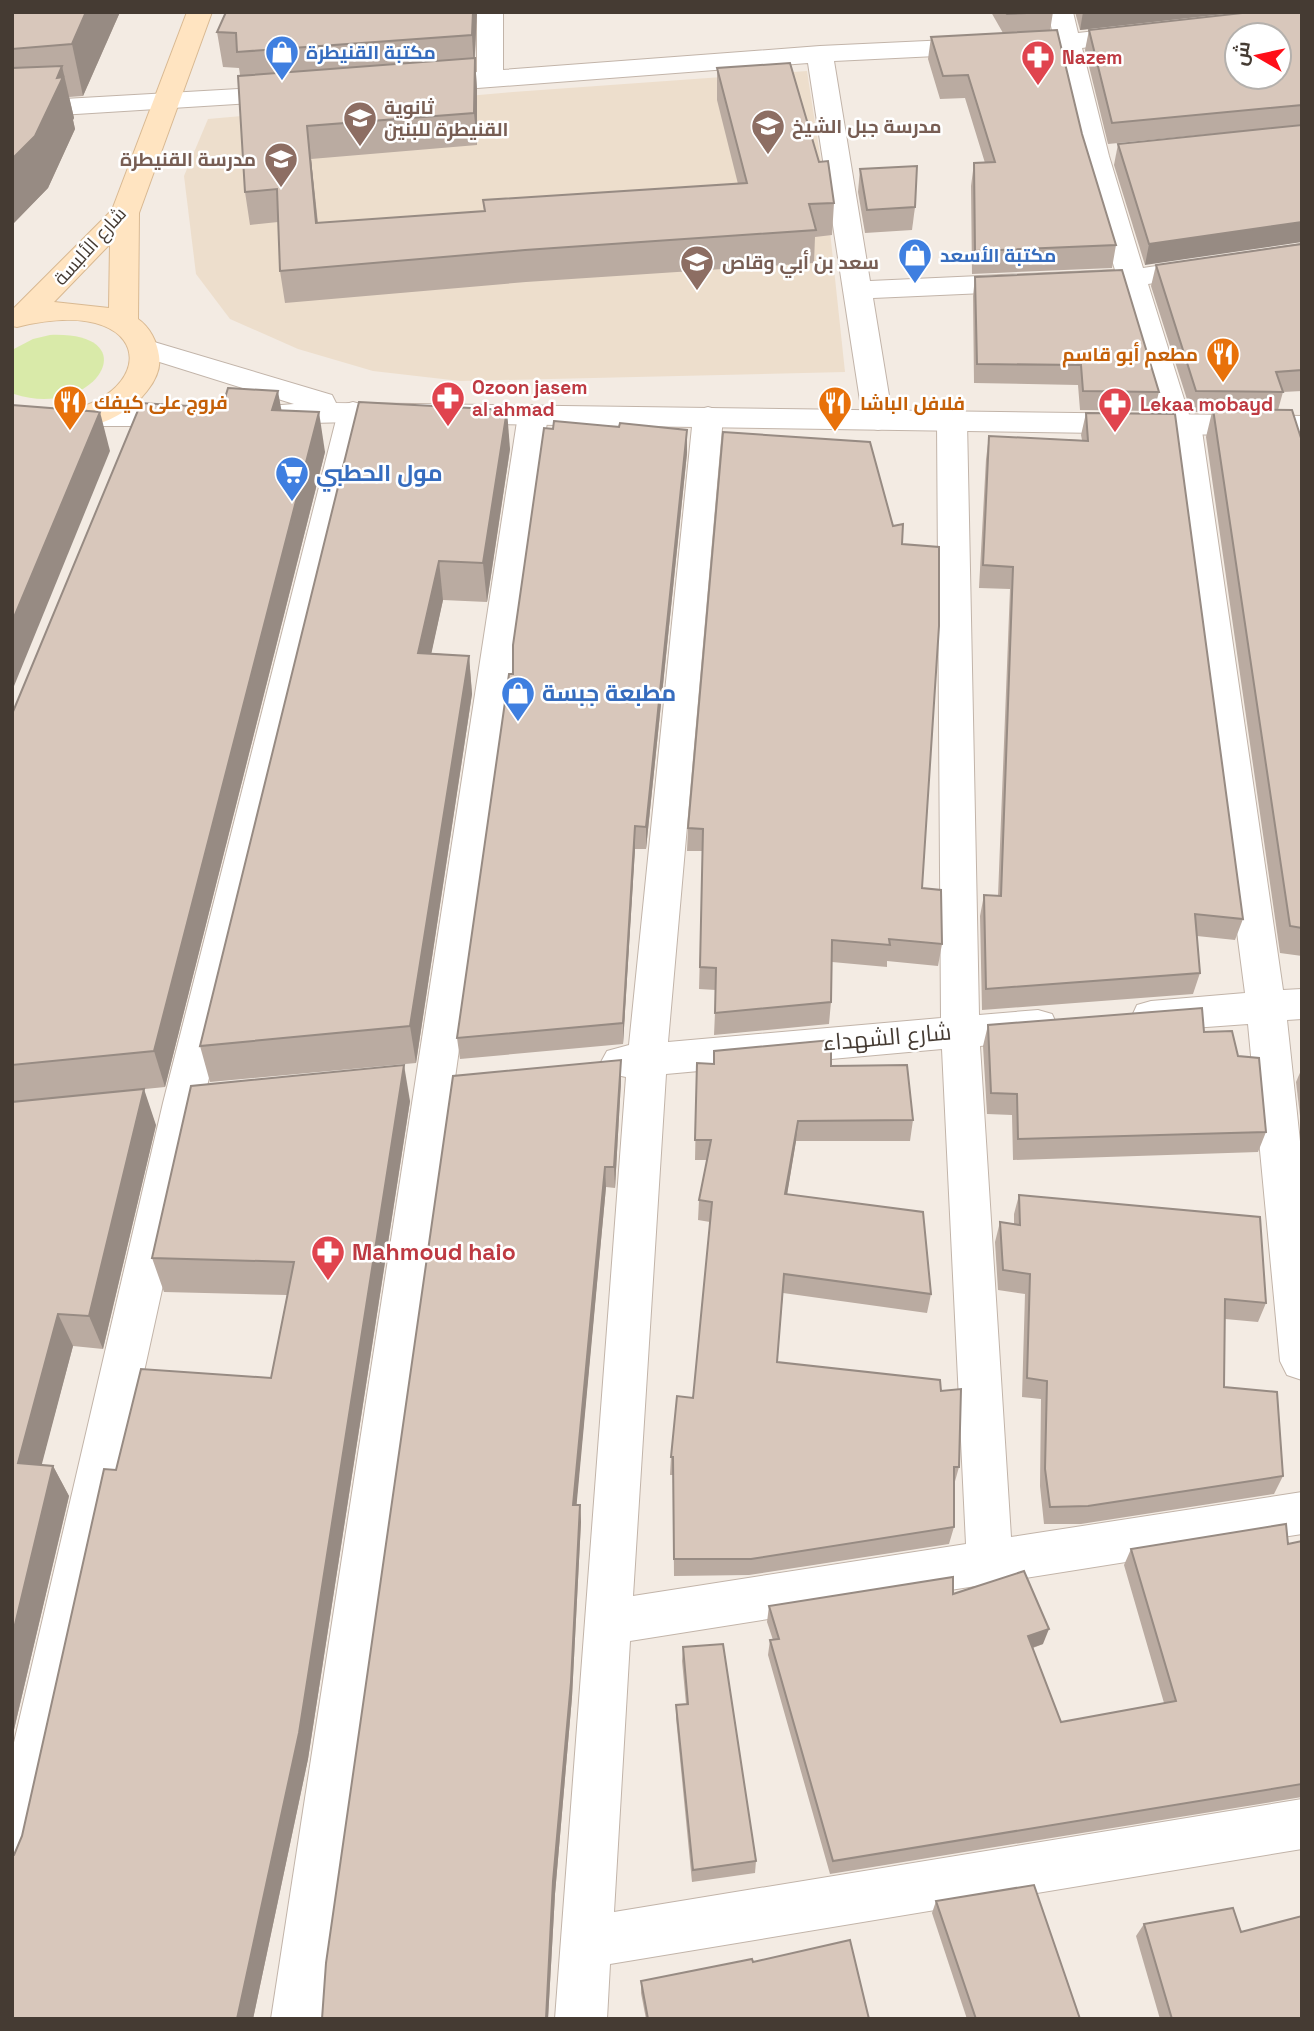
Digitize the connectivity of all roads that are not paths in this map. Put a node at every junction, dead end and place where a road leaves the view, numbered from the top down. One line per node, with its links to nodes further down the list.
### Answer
1 (200, 12): 10 (main road, شارع الألبسة)
2 (490, 12): 7 (street)
3 (1060, 12): 5 (street)
4 (1164, 31): 5 (street)
5 (1067, 42): 6 (street); 14 (street)
6 (820, 54): 7 (street); 15 (street)
7 (491, 80): 8 (street)
8 (396, 86)
9 (315, 92): 10 (street)
10 (166, 103): 11 (street); 12 (main road, شارع الألبسة)
11 (12, 110)
12 (125, 213): 16 (main road, شارع الألبسة); 17 (main road)
13 (1302, 253): 14 (street)
14 (1131, 278): 15 (street); 26 (street)
15 (859, 290): 23 (street)
16 (19, 317): 17 (main road)
17 (123, 323): 18 (main road)
18 (144, 348): 19 (street); 21 (main road)
19 (353, 412): 20 (street); 21 (street); 38 (street)
20 (533, 415): 22 (street); 35 (street)
21 (90, 416): 25 (main road)
22 (708, 418): 23 (street); 32 (street)
23 (878, 420): 24 (street)
24 (952, 421): 26 (street); 31 (street)
25 (12, 424)
26 (1181, 424): 27 (street); 28 (street)
27 (1302, 426)
28 (1284, 1006): 29 (street); 40 (street)
29 (1113, 1019)
30 (1072, 1022): 31 (street, شارع الشهداء)
31 (960, 1030): 32 (street, شارع الشهداء); 42 (street)
32 (647, 1060): 33 (street, شارع الشهداء); 43 (street)
33 (581, 1066)
34 (475, 1076): 35 (street)
35 (436, 1079): 36 (street); 47 (street)
36 (396, 1083)
37 (223, 1100): 38 (street)
38 (183, 1103): 39 (street); 45 (street)
39 (144, 1107)
40 (1302, 1361)
41 (1302, 1513): 42 (street)
42 (990, 1562): 43 (street)
43 (608, 1622): 46 (street)
44 (1302, 1824): 46 (street)
45 (12, 1859)
46 (587, 1942): 48 (street)
47 (297, 2019)
48 (582, 2019)

